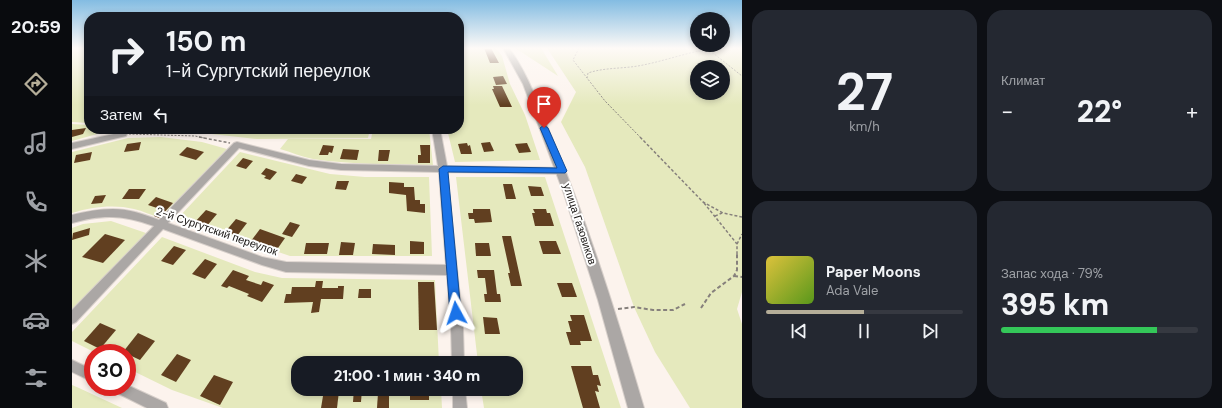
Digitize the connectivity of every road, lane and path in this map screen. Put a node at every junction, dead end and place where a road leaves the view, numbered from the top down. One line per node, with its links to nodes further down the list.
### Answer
1 (518, 67): 12 (street, улица Газовиков)
2 (579, 67): 6 (path)
3 (624, 67): 6 (path)
4 (731, 67): 5 (path)
5 (742, 76)
6 (587, 78): 13 (path)
7 (123, 134): 9 (path); 10 (street)
8 (437, 134): 11 (street)
9 (236, 145): 11 (street); 18 (street)
10 (72, 146)
11 (443, 169): 12 (street); 21 (street)
12 (562, 171): 26 (street, улица Газовиков)
13 (703, 202): 14 (path); 15 (path)
14 (723, 213): 15 (path); 16 (path)
15 (715, 216): 20 (path)
16 (742, 217)
17 (72, 219): 18 (street, 2-й Сургутский переулок)
18 (161, 224): 21 (street, 2-й Сургутский переулок); 27 (street)
19 (742, 234): 20 (path)
20 (737, 244): 22 (path)
21 (452, 270): 28 (street)
22 (734, 276): 23 (path); 25 (path)
23 (742, 276)
24 (685, 304): 26 (path)
25 (701, 308)
26 (608, 310): 35 (street, улица Газовиков)
27 (72, 318)
28 (458, 356)
29 (72, 366): 30 (street)
30 (84, 372)
31 (136, 396): 33 (street)
32 (459, 396): 34 (street)
33 (161, 408)
34 (460, 408)
35 (636, 408)

